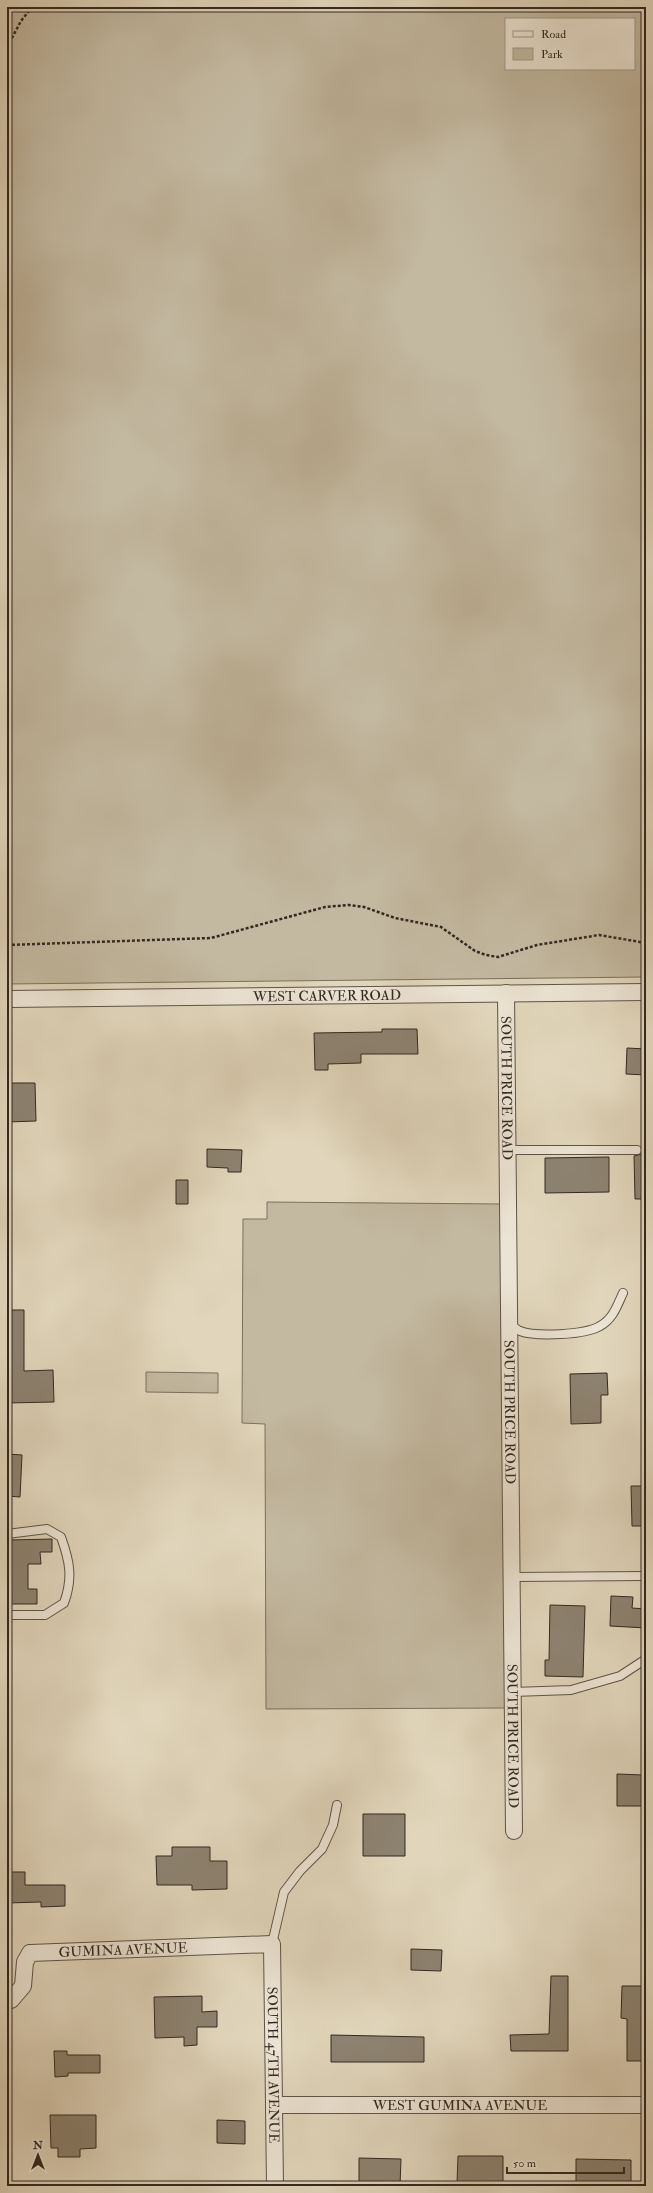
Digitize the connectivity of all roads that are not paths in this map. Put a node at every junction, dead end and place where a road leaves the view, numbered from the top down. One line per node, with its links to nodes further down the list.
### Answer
1 (646, 992): 2 (street, WEST CARVER ROAD)
2 (506, 993): 3 (street, WEST CARVER ROAD); 4 (street, SOUTH PRICE ROAD)
3 (7, 999)
4 (508, 1150): 5 (lane); 7 (street, SOUTH PRICE ROAD)
5 (637, 1150)
6 (623, 1293): 7 (lane)
7 (509, 1324): 10 (street, SOUTH PRICE ROAD)
8 (7, 1534): 11 (lane)
9 (646, 1576): 10 (lane)
10 (512, 1577): 13 (street, SOUTH PRICE ROAD)
11 (7, 1615)
12 (646, 1659): 13 (lane)
13 (513, 1692): 15 (street, SOUTH PRICE ROAD)
14 (337, 1805): 16 (lane)
15 (514, 1831)
16 (272, 1944): 17 (street, GUMINA AVENUE); 18 (street, SOUTH 47TH AVENUE)
17 (7, 2000)
18 (275, 2105): 19 (street, WEST GUMINA AVENUE); 20 (street, SOUTH 47TH AVENUE)
19 (646, 2105)
20 (275, 2186)

